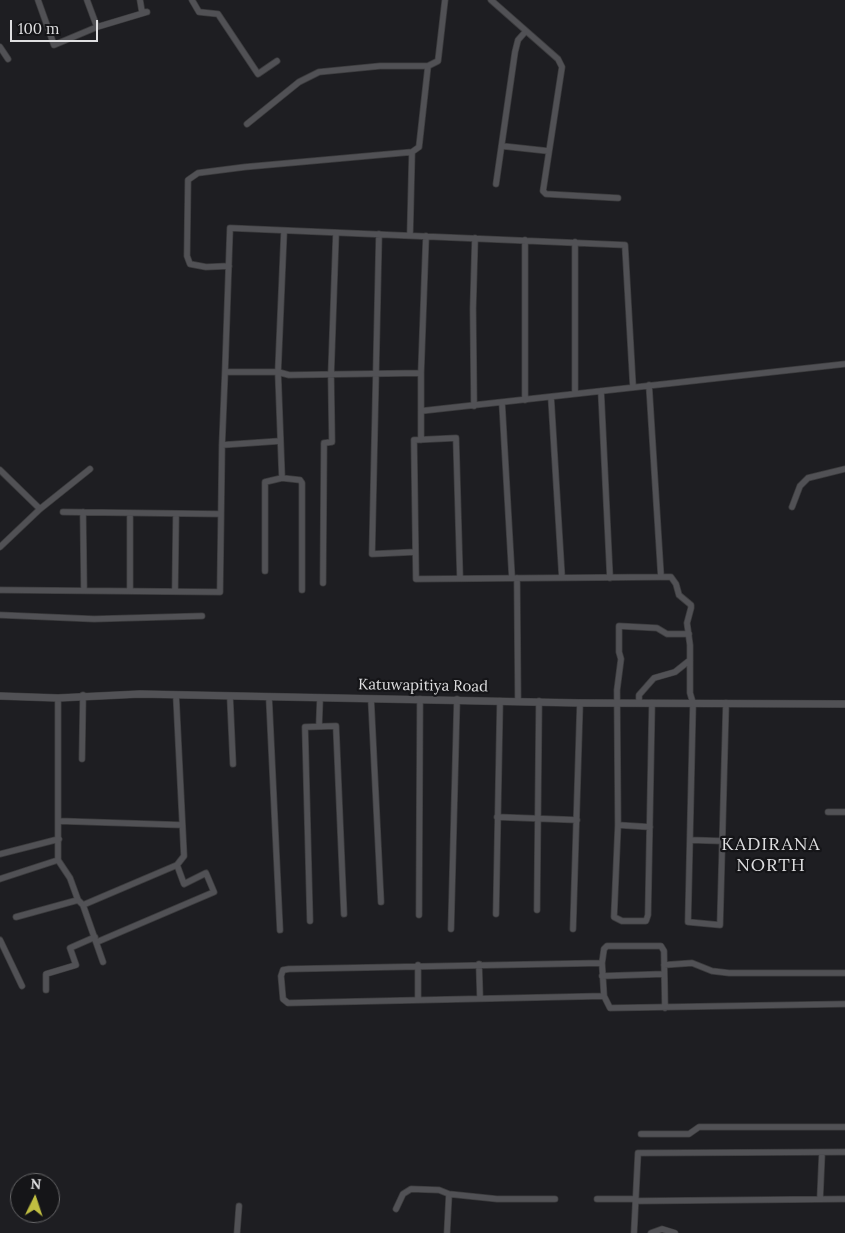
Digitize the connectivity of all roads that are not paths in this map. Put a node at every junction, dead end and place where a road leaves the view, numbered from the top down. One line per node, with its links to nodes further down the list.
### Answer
1 (38, 0): 7 (street)
2 (88, 0): 7 (street)
3 (140, 0): 7 (street)
4 (192, 0): 11 (street)
5 (445, 0): 12 (street)
6 (491, 0): 8 (street)
7 (97, 27)
8 (526, 31): 14 (street); 15 (street)
9 (0, 46): 10 (street)
10 (8, 59)
11 (277, 61)
12 (428, 66): 13 (street); 16 (street)
13 (247, 124)
14 (502, 146): 15 (street); 17 (street)
15 (548, 151): 18 (street)
16 (412, 152): 22 (street); 27 (street)
17 (496, 184)
18 (618, 198)
19 (284, 232): 20 (street); 27 (street); 30 (street)
20 (336, 234): 21 (street); 32 (street)
21 (379, 234): 22 (street); 33 (street)
22 (410, 235): 23 (street)
23 (426, 236): 24 (street); 31 (street)
24 (475, 238): 25 (street); 41 (street)
25 (525, 240): 26 (street); 39 (street)
26 (575, 242): 35 (street); 37 (street)
27 (229, 266): 29 (street)
28 (845, 364): 34 (street)
29 (225, 372): 30 (street); 45 (street)
30 (278, 372): 32 (street); 44 (street)
31 (421, 373): 33 (street); 42 (street)
32 (331, 374): 33 (street); 65 (street)
33 (377, 374): 58 (street)
34 (649, 385): 35 (street); 60 (street)
35 (632, 387): 36 (street)
36 (601, 390): 37 (street); 64 (street)
37 (575, 393): 38 (street)
38 (551, 397): 39 (street); 63 (street)
39 (525, 400): 40 (street)
40 (502, 403): 41 (street); 62 (street)
41 (474, 406): 42 (street)
42 (421, 410): 43 (street)
43 (421, 440): 58 (street); 61 (street)
44 (280, 441): 45 (street); 49 (street)
45 (222, 445): 56 (street)
46 (90, 469): 51 (street)
47 (0, 470): 51 (street)
48 (845, 470): 50 (street)
49 (282, 478): 59 (street); 68 (street)
50 (792, 507)
51 (40, 509): 57 (street)
52 (63, 512): 53 (street)
53 (84, 512): 54 (street); 67 (street)
54 (130, 513): 55 (street); 69 (street)
55 (176, 514): 56 (street); 70 (street)
56 (221, 514): 70 (street)
57 (0, 547)
58 (415, 552): 61 (street)
59 (265, 571)
60 (661, 577): 64 (street); 73 (street)
61 (460, 578): 62 (street)
62 (514, 578): 63 (street); 86 (street)
63 (562, 578): 64 (street)
64 (610, 578)
65 (323, 583)
66 (0, 590): 67 (street)
67 (84, 590): 69 (street)
68 (302, 590)
69 (130, 591): 70 (street)
70 (175, 591)
71 (0, 615): 72 (street)
72 (202, 616)
73 (689, 634): 74 (street); 88 (street)
74 (690, 660): 89 (street); 92 (street)
75 (83, 695): 76 (street, Katuwapitiya Road); 79 (street, Katuwapitiya Road); 96 (street)
76 (176, 695): 78 (street, Katuwapitiya Road); 104 (street)
77 (0, 696): 79 (street, Katuwapitiya Road)
78 (230, 697): 80 (street, Katuwapitiya Road); 97 (street)
79 (58, 698): 103 (street)
80 (270, 698): 81 (street, Katuwapitiya Road); 125 (street)
81 (320, 698): 82 (street, Katuwapitiya Road); 95 (street)
82 (370, 699): 83 (street, Katuwapitiya Road); 115 (street)
83 (420, 699): 84 (street, Katuwapitiya Road); 119 (street)
84 (457, 700): 85 (street, Katuwapitiya Road); 123 (street)
85 (500, 700): 86 (street, Katuwapitiya Road); 100 (street)
86 (518, 701): 87 (street, Katuwapitiya Road)
87 (539, 701): 90 (street, Katuwapitiya Road); 101 (street)
88 (618, 702): 89 (street, Katuwapitiya Road); 90 (street, Katuwapitiya Road); 105 (street)
89 (639, 702): 91 (street, Katuwapitiya Road)
90 (580, 703): 102 (street)
91 (652, 703): 92 (street, Katuwapitiya Road); 106 (street)
92 (693, 703): 93 (street, Katuwapitiya Road); 108 (street)
93 (726, 703): 94 (street, Katuwapitiya Road); 109 (street)
94 (845, 704)
95 (320, 726): 118 (street); 122 (street)
96 (82, 760)
97 (233, 764)
98 (828, 812): 99 (street)
99 (845, 812)
100 (497, 818): 101 (street); 120 (street)
101 (536, 819): 102 (street); 117 (street)
102 (577, 820): 124 (street)
103 (59, 821): 104 (street); 107 (street)
104 (182, 825): 112 (street)
105 (618, 825): 106 (street); 106 (street)
106 (650, 827)
107 (59, 839): 110 (street); 111 (street)
108 (690, 840): 109 (street); 109 (street)
109 (722, 841)
110 (0, 854)
111 (58, 860): 113 (street); 114 (street)
112 (176, 865): 116 (street); 126 (street)
113 (0, 878)
114 (78, 900): 116 (street); 121 (street)
115 (381, 902)
116 (83, 904): 126 (street)
117 (537, 910)
118 (344, 914)
119 (419, 914)
120 (496, 914)
121 (16, 917)
122 (310, 921)
123 (451, 929)
124 (573, 929)
125 (280, 930)
126 (96, 939): 128 (street); 137 (street)
127 (0, 940): 136 (street)
128 (103, 962)
129 (602, 963): 130 (street); 132 (street); 135 (street)
130 (479, 964): 131 (street); 139 (street)
131 (418, 965): 140 (street); 140 (street)
132 (664, 965): 133 (street); 134 (street)
133 (664, 974): 135 (street); 142 (street)
134 (845, 974)
135 (602, 976): 138 (street)
136 (22, 986)
137 (46, 990)
138 (604, 996): 139 (street); 142 (street)
139 (480, 998): 140 (street)
140 (418, 1000)
141 (845, 1004): 142 (street)
142 (665, 1008)
143 (845, 1127): 144 (street)
144 (641, 1134)
145 (845, 1152): 146 (street)
146 (822, 1153): 150 (street); 152 (street)
147 (449, 1194): 148 (street); 154 (street); 156 (street)
148 (555, 1199)
149 (597, 1199): 152 (street)
150 (820, 1199): 151 (street); 152 (street)
151 (845, 1199)
152 (634, 1200): 157 (street)
153 (240, 1206): 155 (street)
154 (396, 1209)
155 (237, 1233)
156 (447, 1233)
157 (634, 1233)
158 (651, 1233): 159 (street)
159 (675, 1233)

